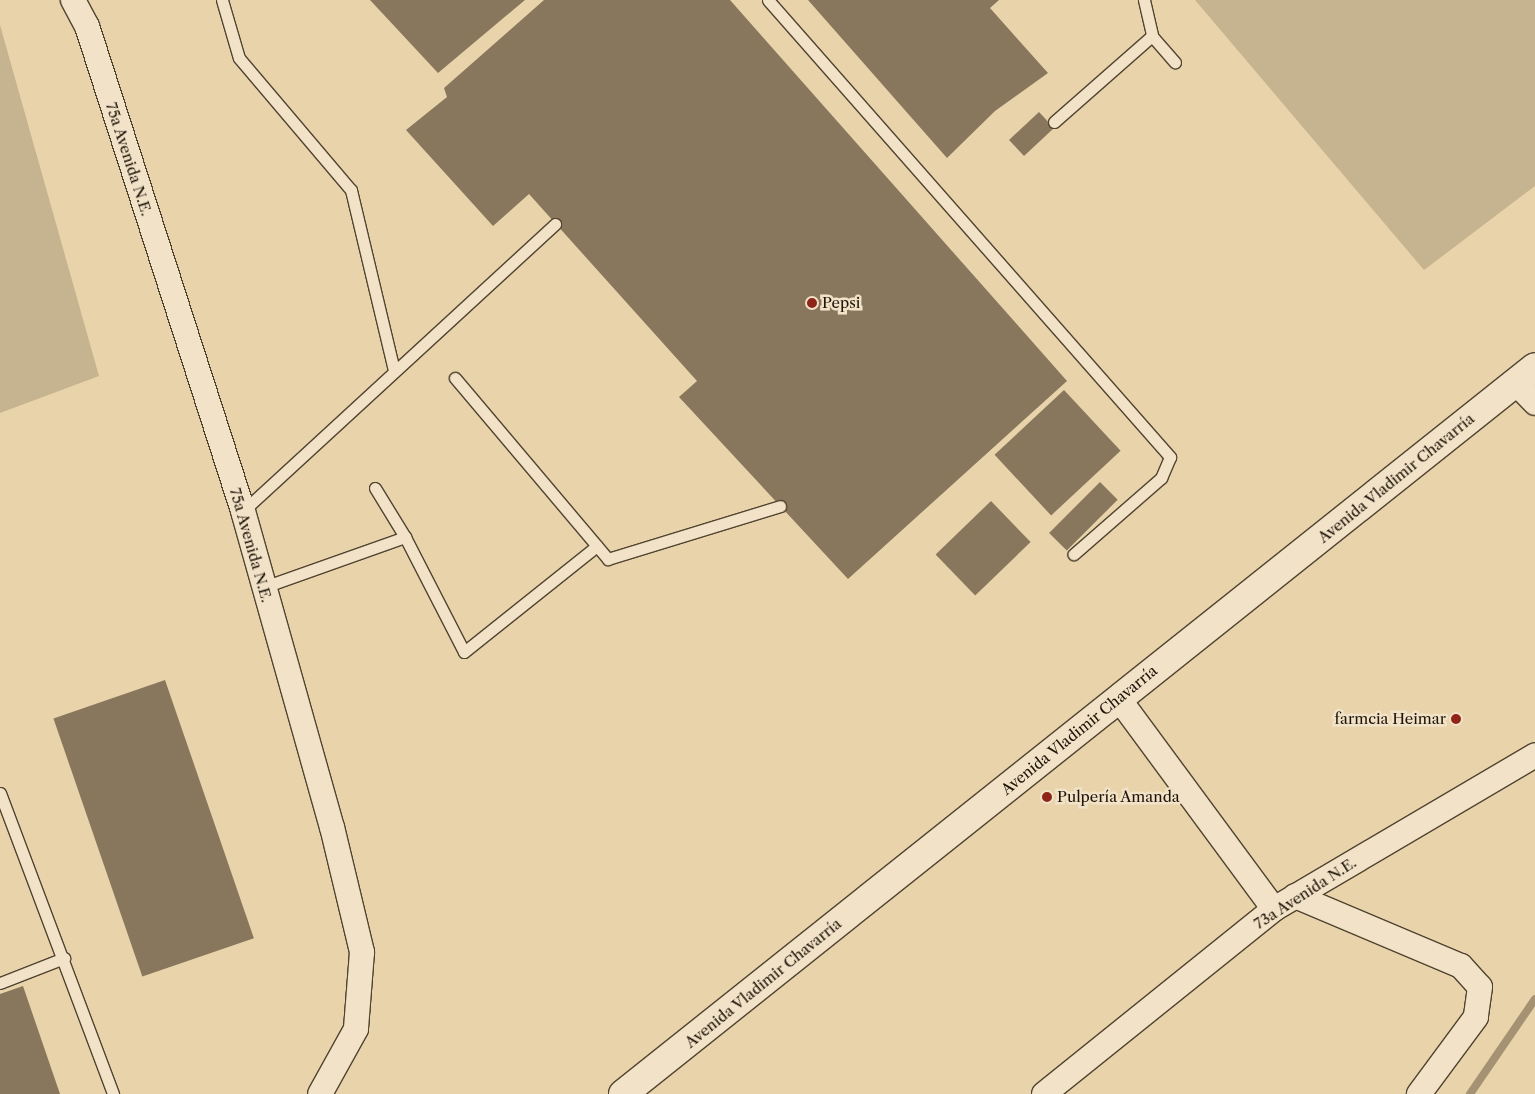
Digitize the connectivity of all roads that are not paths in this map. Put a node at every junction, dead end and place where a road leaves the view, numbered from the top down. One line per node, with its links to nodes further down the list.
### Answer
1 (73, 0): 15 (street, 75a Avenida N.E.)
2 (222, 0): 9 (lane)
3 (768, 0): 18 (lane)
4 (1144, 0): 5 (lane)
5 (1152, 36): 6 (lane); 7 (lane)
6 (1175, 62)
7 (1054, 122)
8 (555, 224): 9 (lane)
9 (394, 372): 15 (lane)
10 (1525, 374): 12 (street); 20 (street, Avenida Vladimir Chavarría)
11 (455, 378): 17 (lane)
12 (1535, 404)
13 (375, 488): 16 (lane)
14 (780, 506): 17 (lane)
15 (243, 511): 19 (street, 75a Avenida N.E.)
16 (405, 537): 17 (lane); 19 (lane)
17 (597, 546)
18 (1074, 554)
19 (264, 587): 28 (street, 75a Avenida N.E.)
20 (1119, 699): 24 (street); 29 (street, Avenida Vladimir Chavarría)
21 (1535, 755): 23 (street, 73a Avenida N.E.)
22 (0, 793): 25 (lane)
23 (1295, 896): 24 (street, 73a Avenida N.E.); 31 (street)
24 (1274, 909): 30 (street, 73a Avenida N.E.)
25 (64, 958): 26 (lane); 27 (lane)
26 (0, 983)
27 (113, 1094)
28 (320, 1094)
29 (623, 1094)
30 (1044, 1094)
31 (1419, 1094)

